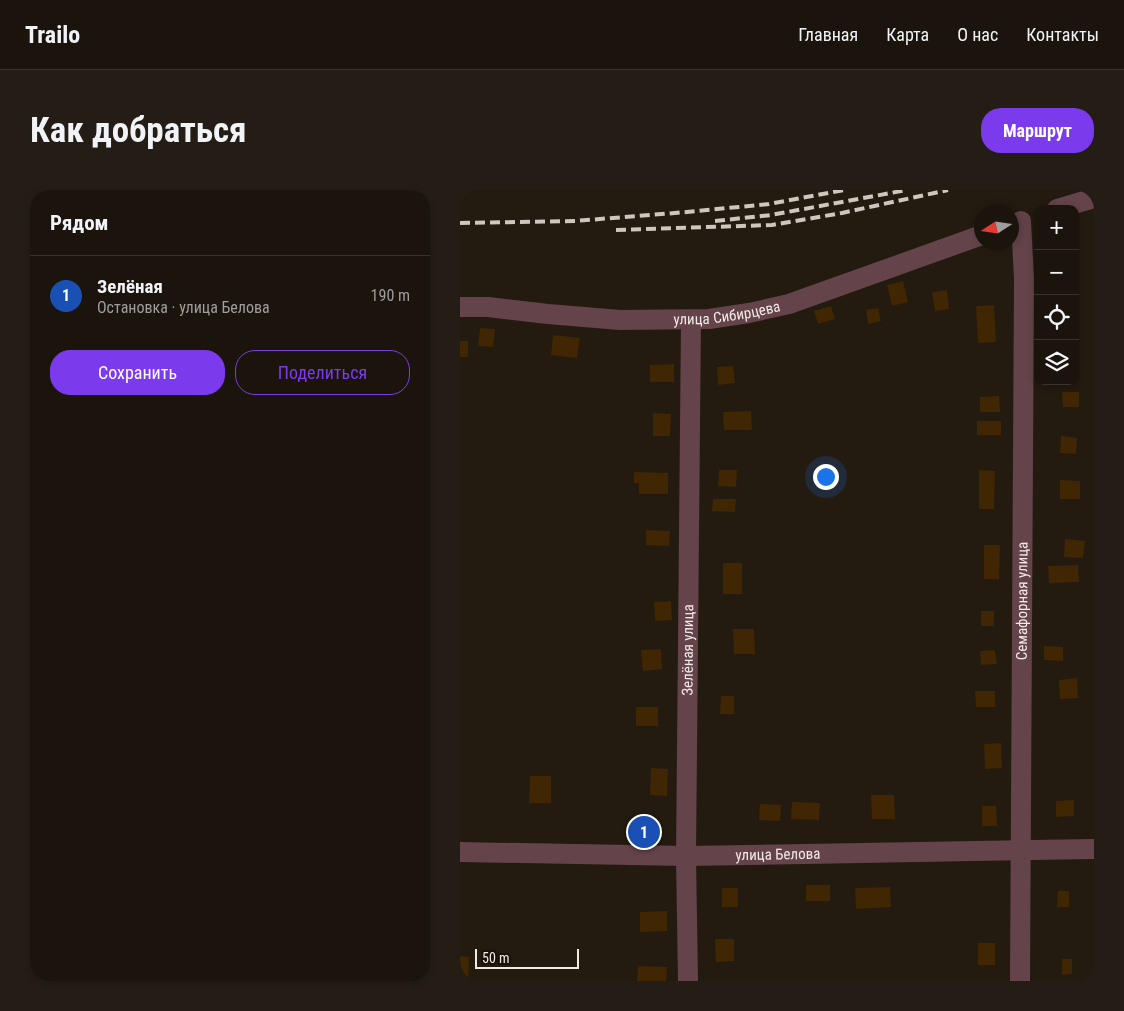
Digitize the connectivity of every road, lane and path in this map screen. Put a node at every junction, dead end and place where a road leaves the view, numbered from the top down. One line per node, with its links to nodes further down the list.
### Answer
1 (1094, 198): 2 (street)
2 (1070, 205)
3 (1023, 220): 8 (street, Семафорная улица)
4 (974, 238): 6 (street, улица Сибирцева)
5 (460, 307): 6 (street, улица Сибирцева)
6 (691, 320): 10 (street, Зелёная улица)
7 (1094, 849): 8 (street, улица Белова)
8 (1022, 850): 10 (street, улица Белова); 12 (street, Семафорная улица)
9 (460, 852): 10 (street, улица Белова)
10 (686, 856): 11 (street, Зелёная улица)
11 (688, 981)
12 (1020, 981)

